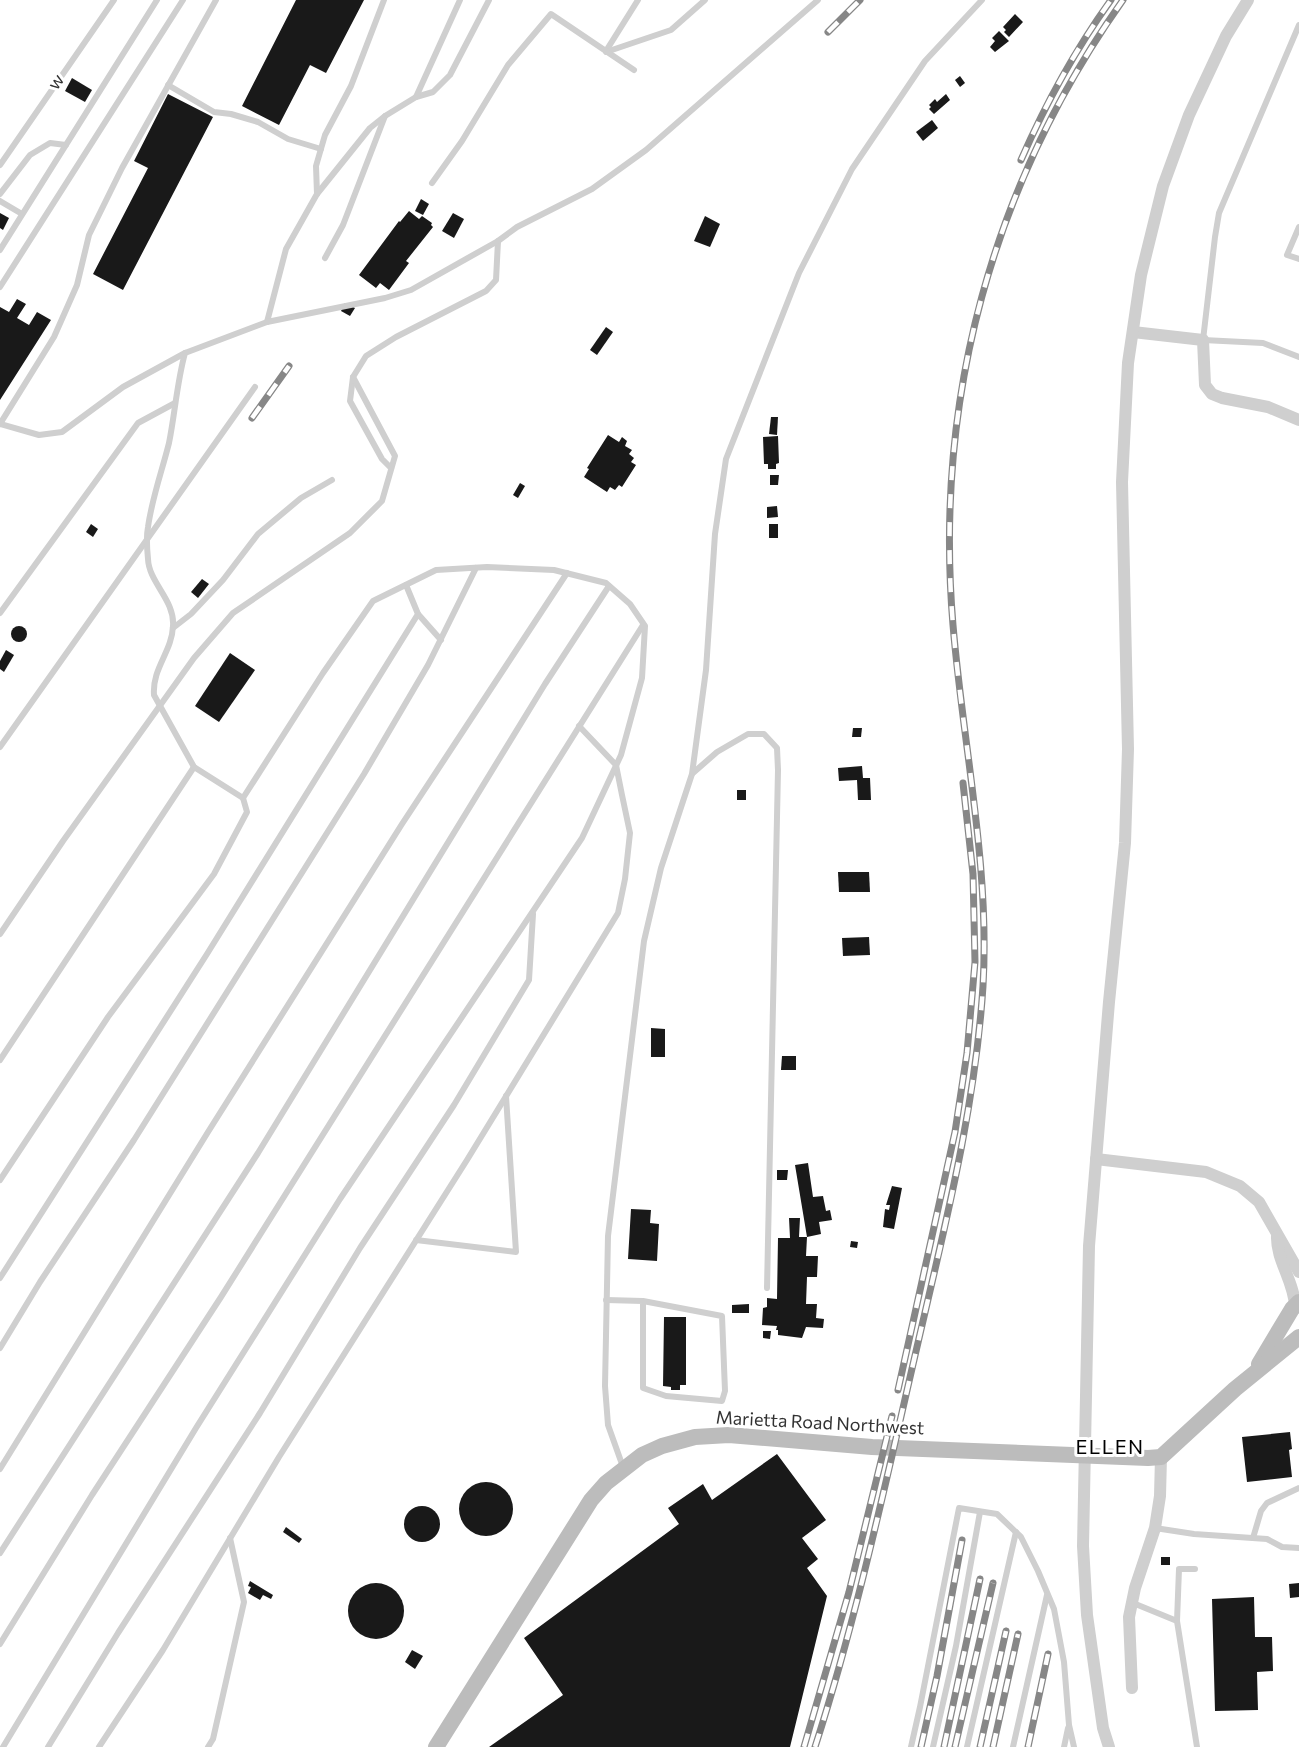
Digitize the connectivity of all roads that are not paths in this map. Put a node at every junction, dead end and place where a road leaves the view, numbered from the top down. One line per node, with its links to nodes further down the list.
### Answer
1 (114, 0): 21 (lane, w)
2 (157, 0): 19 (lane)
3 (183, 0): 32 (lane)
4 (216, 0): 16 (lane)
5 (384, 0): 20 (lane)
6 (460, 0): 17 (lane)
7 (489, 0): 17 (lane)
8 (638, 0): 14 (lane)
9 (705, 0): 14 (lane)
10 (818, 0): 28 (lane)
11 (982, 0): 60 (lane)
12 (1248, 0): 34 (street)
13 (1299, 25): 35 (lane)
14 (606, 52): 15 (lane); 22 (lane)
15 (634, 70)
16 (168, 85): 20 (lane); 42 (lane)
17 (416, 97): 18 (lane)
18 (385, 116): 24 (lane); 30 (lane)
19 (66, 145): 23 (lane); 26 (lane)
20 (321, 149): 24 (lane)
21 (0, 165)
22 (432, 183)
23 (0, 194)
24 (317, 194): 33 (lane)
25 (0, 201): 26 (lane)
26 (22, 214): 29 (lane)
27 (1299, 227): 31 (lane)
28 (498, 241): 33 (lane); 38 (lane)
29 (0, 250)
30 (325, 258)
31 (1299, 259)
32 (0, 287)
33 (267, 322): 36 (lane)
34 (1133, 332): 35 (street); 66 (street)
35 (1203, 340): 37 (lane); 41 (street)
36 (185, 353): 40 (lane); 42 (lane)
37 (1299, 357)
38 (353, 377): 43 (lane); 43 (lane)
39 (255, 387): 45 (lane)
40 (175, 403): 45 (lane); 50 (lane)
41 (1299, 420)
42 (0, 424)
43 (391, 468): 55 (lane)
44 (332, 480): 53 (lane)
45 (147, 537): 53 (lane); 57 (lane)
46 (476, 568): 47 (lane); 48 (lane); 54 (lane)
47 (567, 573): 49 (lane); 81 (lane)
48 (406, 585): 51 (lane); 61 (lane)
49 (609, 586): 52 (lane); 89 (lane)
50 (0, 613)
51 (418, 614): 54 (lane); 71 (lane)
52 (644, 624): 56 (lane); 58 (lane)
53 (173, 628): 55 (lane)
54 (441, 640): 77 (lane)
55 (160, 706): 59 (lane); 63 (lane)
56 (579, 726): 58 (lane); 94 (lane)
57 (0, 747)
58 (616, 765): 62 (lane); 65 (lane)
59 (194, 767): 61 (lane); 64 (lane)
60 (692, 774): 72 (lane); 73 (lane)
61 (243, 798): 67 (lane)
62 (533, 912): 97 (lane); 98 (lane)
63 (0, 934)
64 (0, 1060)
65 (506, 1096): 69 (lane); 69 (lane)
66 (1096, 1159): 68 (street); 108 (street)
67 (0, 1180)
68 (1277, 1236): 70 (street); 75 (street)
69 (416, 1240): 86 (lane)
70 (1299, 1272)
71 (0, 1278)
72 (767, 1288)
73 (606, 1299): 74 (lane); 80 (lane)
74 (643, 1301): 74 (lane)
75 (1295, 1308): 76 (street); 78 (street)
76 (1299, 1335): 78 (street)
77 (0, 1348)
78 (1255, 1373): 79 (street)
79 (1154, 1458): 80 (street, Marietta Road Northwest); 84 (street)
80 (624, 1467): 101 (street, Marietta Road Northwest)
81 (0, 1469)
82 (1299, 1488): 87 (lane)
83 (980, 1512): 85 (lane); 102 (lane); 103 (lane)
84 (1155, 1528): 87 (lane); 92 (street)
85 (1016, 1532): 91 (lane); 104 (lane)
86 (230, 1537): 99 (lane); 100 (lane)
87 (1253, 1538): 88 (lane)
88 (1299, 1548)
89 (0, 1553)
90 (1195, 1569): 93 (lane)
91 (1048, 1594): 96 (lane); 105 (lane)
92 (1132, 1602): 93 (lane); 95 (street)
93 (1177, 1621): 109 (lane)
94 (0, 1644)
95 (1132, 1688)
96 (1069, 1725): 106 (lane); 107 (lane)
97 (3, 1747)
98 (48, 1747)
99 (99, 1747)
100 (208, 1747)
101 (436, 1747)
102 (910, 1747)
103 (933, 1747)
104 (967, 1747)
105 (1013, 1747)
106 (1064, 1747)
107 (1074, 1747)
108 (1109, 1747)
109 (1197, 1747)

